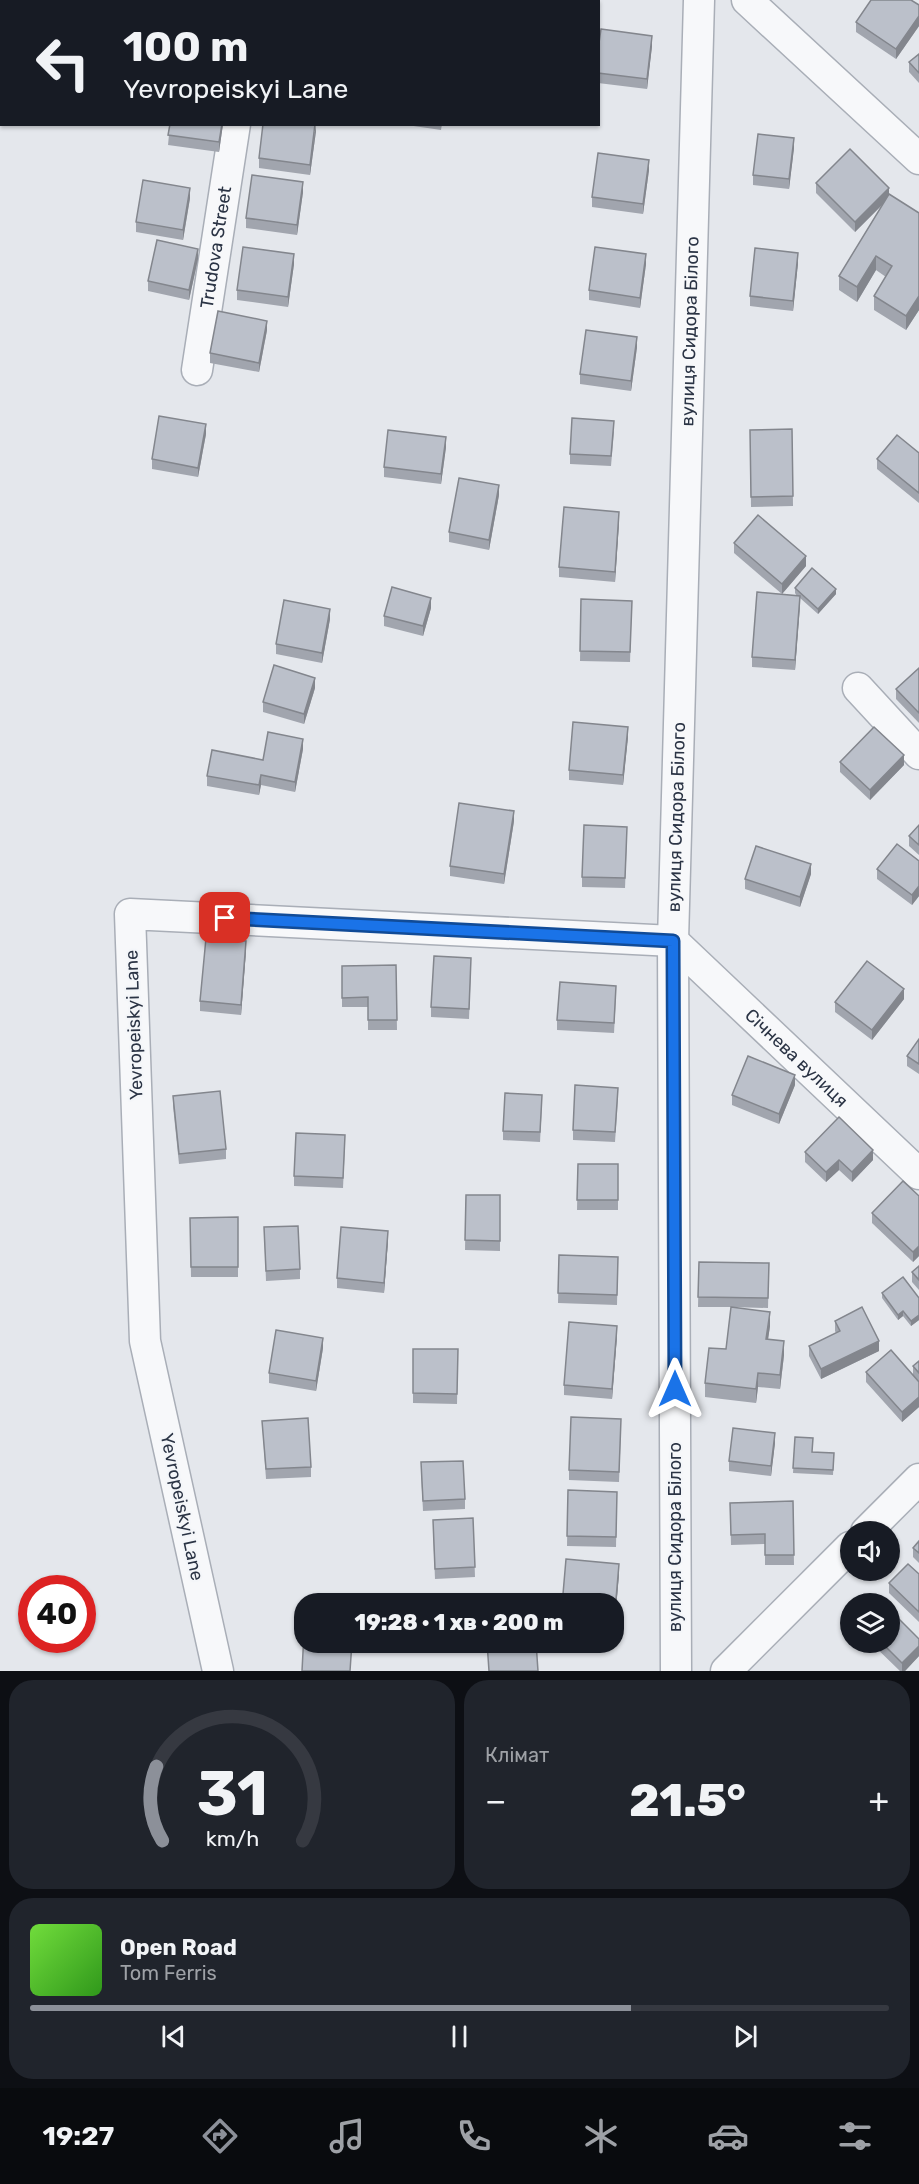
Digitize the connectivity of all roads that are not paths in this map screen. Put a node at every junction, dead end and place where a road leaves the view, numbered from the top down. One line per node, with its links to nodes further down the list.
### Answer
1 (699, 0): 8 (street, вулиця Сидора Білого)
2 (747, 0): 4 (street)
3 (235, 126): 5 (street, Trudova Street)
4 (919, 159)
5 (196, 370)
6 (858, 688): 7 (street)
7 (919, 754)
8 (673, 941): 9 (street, Січнева вулиця); 13 (street, Yevropeiskyi Lane); 14 (street, вулиця Сидора Білого)
9 (919, 1174)
10 (919, 1479): 11 (street)
11 (877, 1521)
12 (840, 1557): 15 (street)
13 (218, 1671)
14 (676, 1671)
15 (726, 1671)

